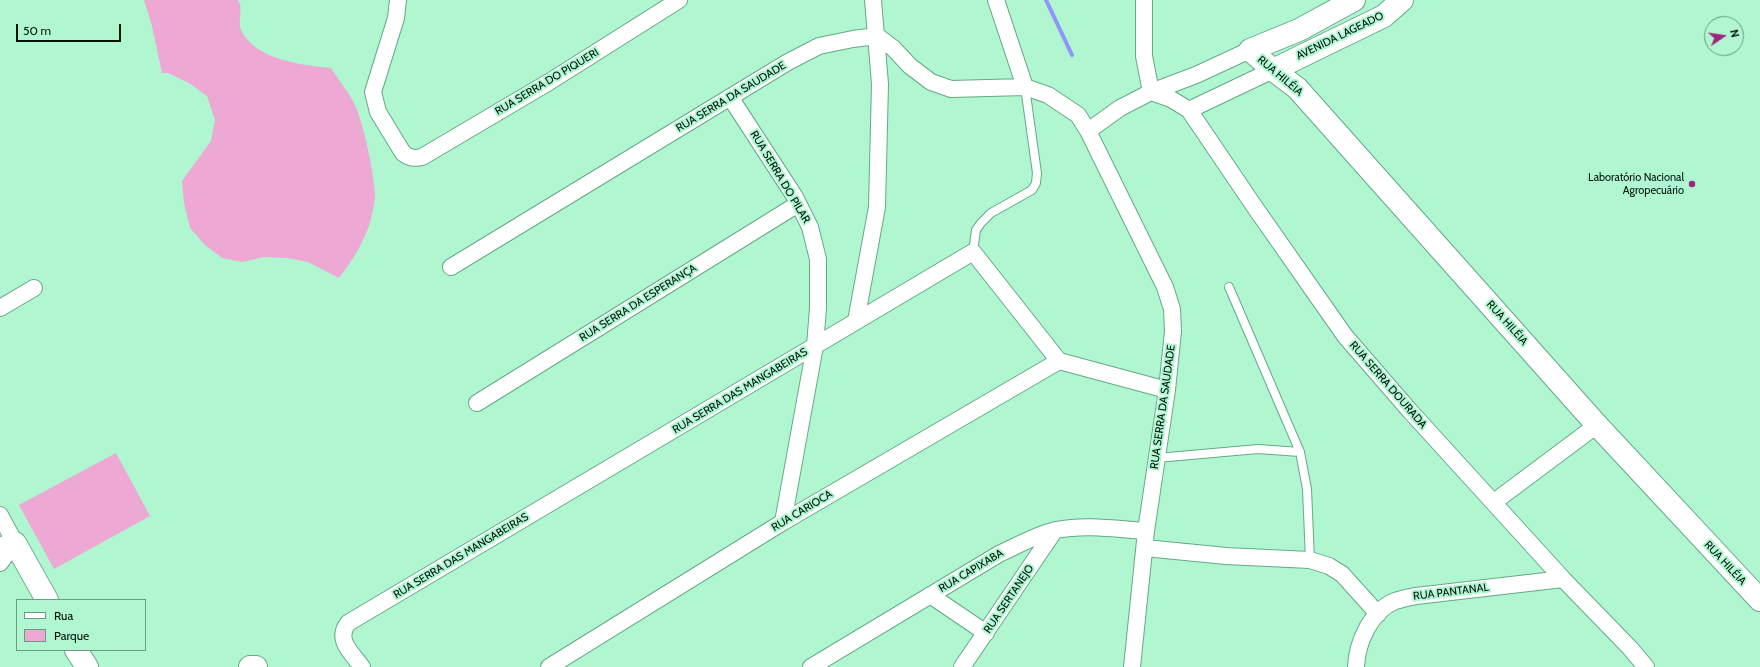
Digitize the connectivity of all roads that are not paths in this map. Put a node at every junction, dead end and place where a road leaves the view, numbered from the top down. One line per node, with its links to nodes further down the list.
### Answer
1 (398, 0): 2 (street, RUA SERRA DO PIQUERI)
2 (679, 0)
3 (873, 0): 8 (street)
4 (996, 0): 11 (street)
5 (1144, 0): 12 (street)
6 (1354, 0): 9 (main road)
7 (1402, 0): 10 (main road, AVENIDA LAGEADO)
8 (877, 36): 11 (street); 13 (street, RUA SERRA DA SAUDADE); 22 (street)
9 (1250, 50): 10 (main road, RUA HILÉIA); 12 (street)
10 (1273, 70): 14 (street, AVENIDA LAGEADO); 27 (main road, RUA HILÉIA)
11 (1025, 88): 15 (street); 17 (lane)
12 (1151, 92): 14 (street, RUA SERRA DOURADA); 15 (street)
13 (730, 97): 16 (street, RUA SERRA DO PILAR); 18 (street, RUA SERRA DA SAUDADE)
14 (1189, 110): 30 (street, RUA SERRA DOURADA)
15 (1088, 131): 25 (street, RUA SERRA DA SAUDADE)
16 (798, 204): 23 (street, RUA SERRA DO PILAR); 26 (street, RUA SERRA DA ESPERANÇA)
17 (973, 252): 22 (street, RUA SERRA DAS MANGABEIRAS); 24 (street)
18 (451, 267)
19 (1230, 287): 28 (lane)
20 (34, 288): 21 (street)
21 (0, 308)
22 (856, 321): 23 (street, RUA SERRA DAS MANGABEIRAS)
23 (815, 346): 32 (street, RUA SERRA DO PILAR); 50 (street, RUA SERRA DAS MANGABEIRAS)
24 (1059, 361): 25 (street); 32 (street, RUA CARIOCA)
25 (1167, 390): 29 (street, RUA SERRA DA SAUDADE)
26 (477, 403)
27 (1597, 425): 30 (street); 42 (main road, RUA HILÉIA)
28 (1300, 452): 29 (lane); 37 (lane)
29 (1157, 458): 34 (street, RUA SERRA DA SAUDADE)
30 (1494, 502): 39 (street, RUA SERRA DOURADA)
31 (0, 515): 35 (street)
32 (783, 522): 51 (street, RUA CARIOCA)
33 (1055, 530): 34 (street, RUA CAPIXABA); 40 (street, RUA CAPIXABA); 44 (street, RUA SERTANEJO)
34 (1146, 531): 36 (street, RUA SERRA DA SAUDADE)
35 (7, 546): 38 (street); 41 (main road)
36 (1145, 548): 37 (street); 46 (street, RUA SERRA DA SAUDADE)
37 (1310, 560): 43 (street)
38 (0, 563)
39 (1563, 579): 43 (street, RUA PANTANAL); 55 (street, RUA SERRA DOURADA)
40 (930, 595): 44 (street); 52 (street, RUA CAPIXABA)
41 (46, 599)
42 (1760, 600)
43 (1378, 614): 54 (street, RUA PANTANAL)
44 (986, 633): 53 (street, RUA SERTANEJO)
45 (77, 651): 47 (main road)
46 (1131, 666)
47 (87, 667)
48 (250, 667): 49 (main road)
49 (256, 667)
50 (362, 667)
51 (549, 667)
52 (811, 667)
53 (962, 667)
54 (1356, 667)
55 (1646, 667)

